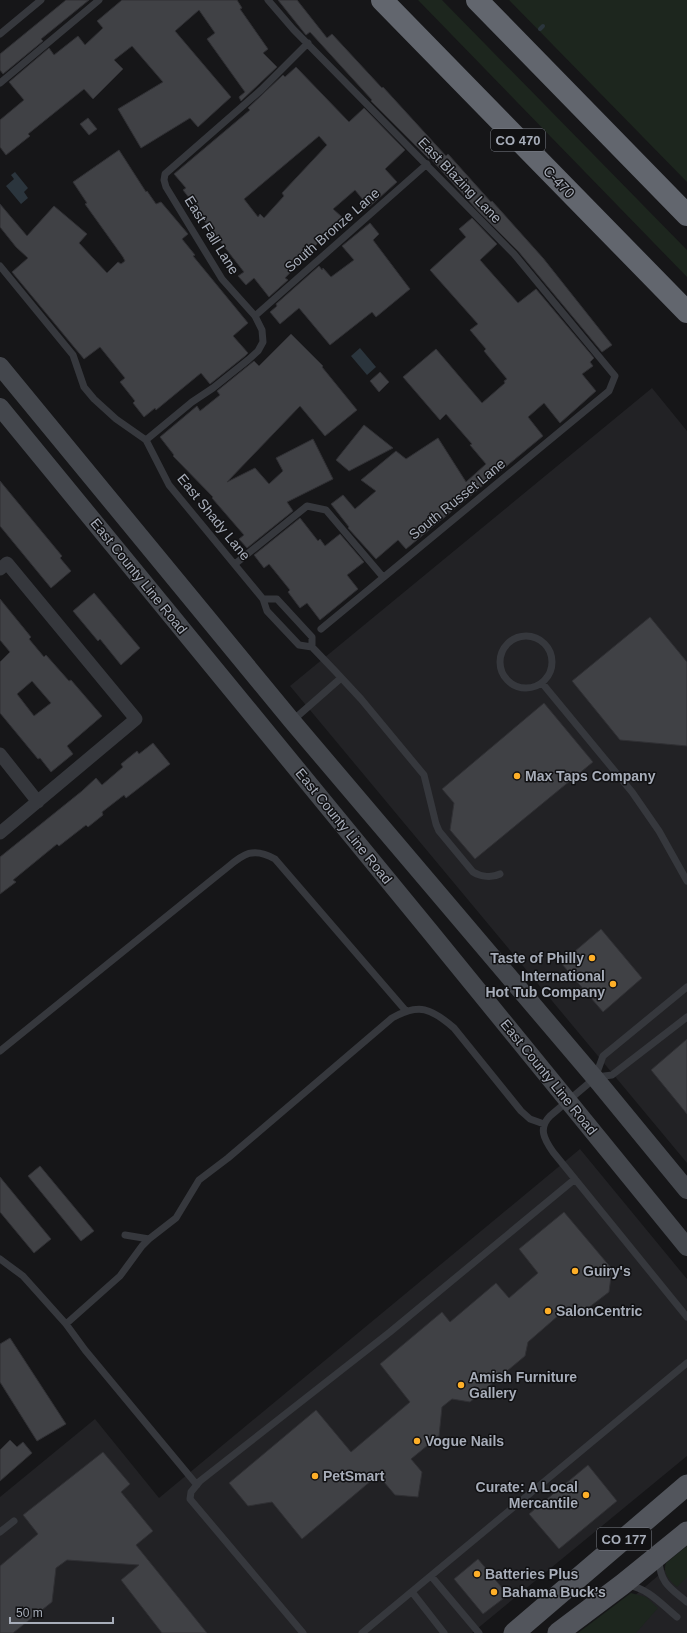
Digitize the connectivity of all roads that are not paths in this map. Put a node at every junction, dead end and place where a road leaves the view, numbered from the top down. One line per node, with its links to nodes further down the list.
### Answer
1 (41, 0): 6 (lane)
2 (99, 0): 8 (lane)
3 (268, 0): 7 (lane, East Blazing Lane)
4 (382, 0): 14 (highway, C-470 / CO 470)
5 (477, 0): 10 (highway)
6 (0, 34)
7 (308, 43): 9 (lane, East Blazing Lane); 16 (lane, East Fall Lane)
8 (0, 83)
9 (427, 164): 16 (lane, South Bronze Lane); 19 (lane, East Blazing Lane)
10 (662, 189): 11 (highway); 12 (highway)
11 (687, 204)
12 (687, 215)
13 (0, 266): 21 (lane, East Shady Lane)
14 (654, 280): 15 (highway, C-470 / CO 470); 17 (highway)
15 (687, 312)
16 (255, 316): 21 (lane, East Fall Lane)
17 (687, 324)
18 (0, 366): 30 (main road, East County Line Road)
19 (609, 391): 24 (lane, South Russet Lane)
20 (0, 407): 41 (main road, East County Line Road)
21 (146, 440): 23 (lane, East Shady Lane)
22 (2, 562): 32 (street)
23 (235, 564): 24 (lane); 25 (lane, East Shady Lane)
24 (383, 577): 26 (lane, South Russet Lane)
25 (262, 599): 27 (lane, East Shady Lane); 27 (lane, East Shady Lane)
26 (321, 629)
27 (312, 647): 28 (lane, East Shady Lane)
28 (341, 678): 30 (lane); 34 (lane, East Shady Lane)
29 (542, 683): 29 (lane); 35 (lane)
30 (292, 721): 40 (main road, East County Line Road)
31 (0, 754): 32 (street)
32 (38, 802): 33 (street)
33 (0, 833)
34 (500, 874)
35 (687, 881)
36 (687, 987): 40 (lane)
37 (406, 1011): 39 (lane); 42 (lane); 46 (lane)
38 (687, 1017): 40 (lane)
39 (0, 1051)
40 (595, 1078): 41 (lane); 44 (main road, East County Line Road)
41 (568, 1100): 42 (lane); 47 (main road, East County Line Road)
42 (544, 1124): 43 (lane)
43 (575, 1179): 49 (lane); 52 (lane)
44 (687, 1190)
45 (125, 1235): 46 (lane)
46 (149, 1239): 50 (lane)
47 (687, 1247)
48 (0, 1259): 50 (lane)
49 (687, 1317)
50 (66, 1324): 52 (lane)
51 (687, 1363): 58 (lane)
52 (197, 1485): 63 (lane)
53 (687, 1486): 67 (main road, CO 177)
54 (14, 1521): 55 (lane)
55 (0, 1532)
56 (687, 1532): 57 (main road, CO 177)
57 (659, 1554): 59 (main road, CO 177); 61 (lane)
58 (432, 1576): 60 (lane); 66 (lane)
59 (623, 1584): 62 (lane); 68 (main road, CO 177)
60 (412, 1592): 64 (lane); 65 (lane)
61 (687, 1602)
62 (677, 1617)
63 (302, 1633)
64 (362, 1633)
65 (444, 1633)
66 (479, 1633)
67 (514, 1633)
68 (558, 1633)

